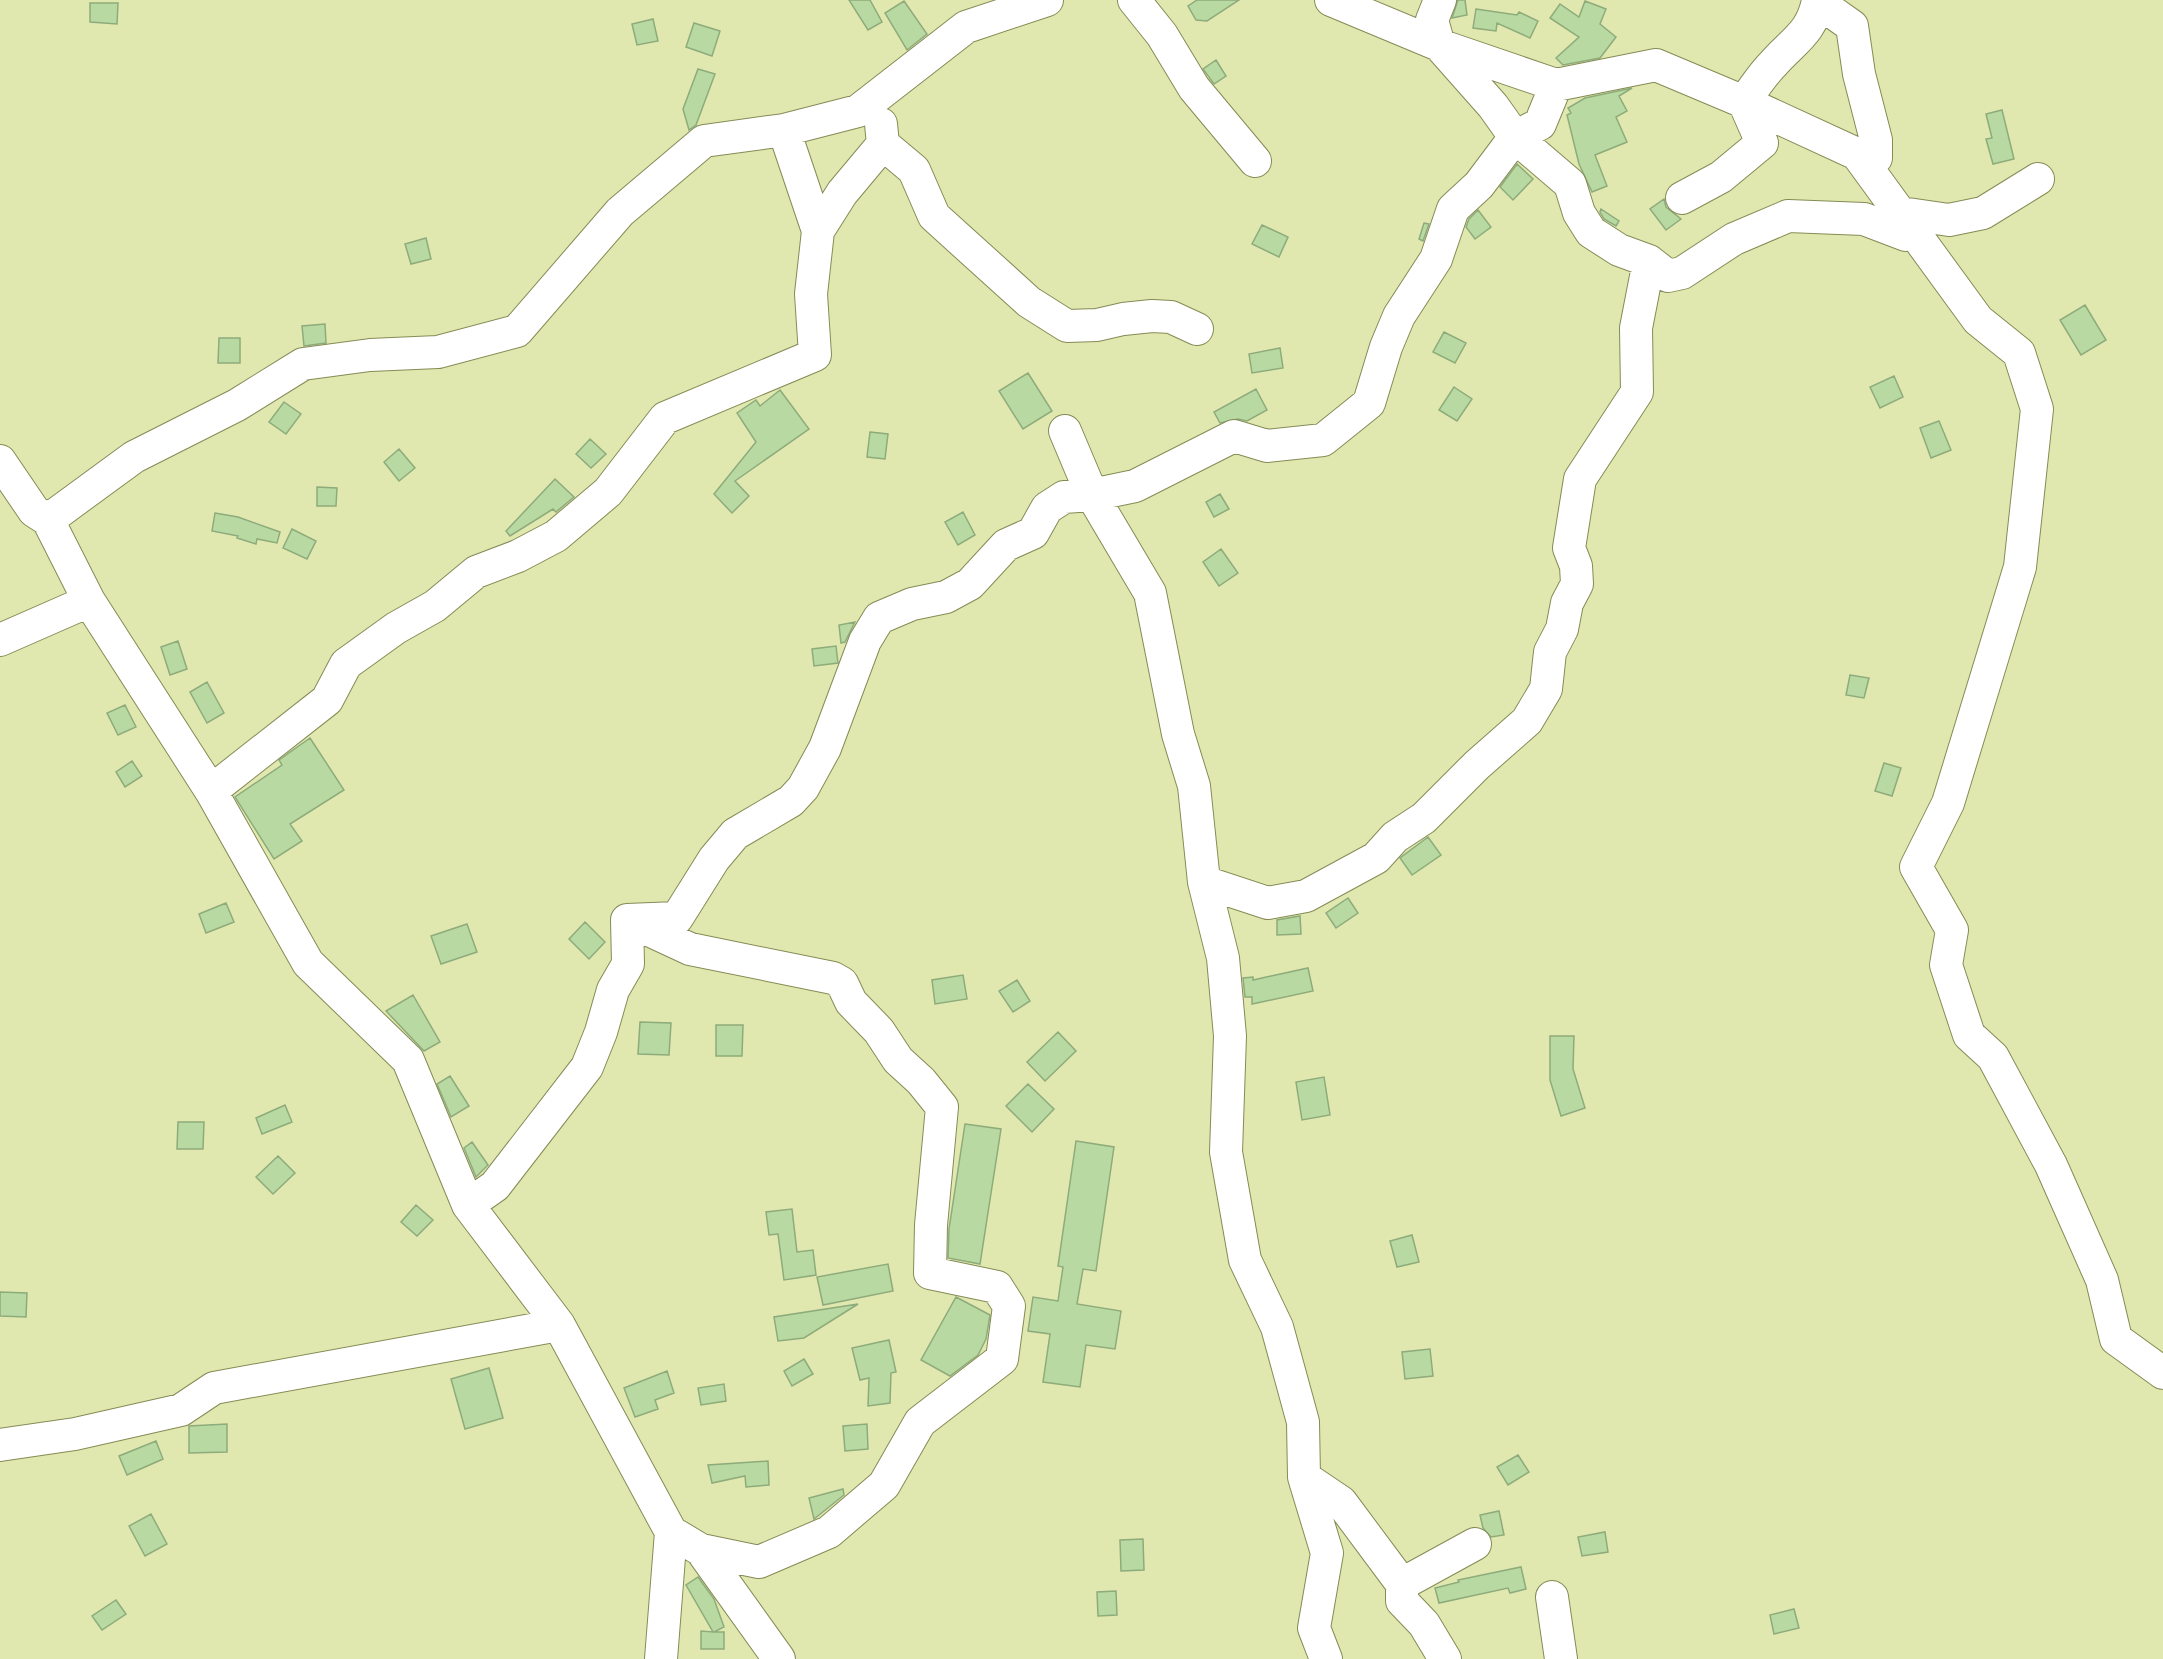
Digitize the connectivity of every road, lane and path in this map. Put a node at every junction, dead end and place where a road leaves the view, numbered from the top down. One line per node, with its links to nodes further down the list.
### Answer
1 (1047, 0): 6 (street)
2 (1134, 0): 15 (street)
3 (1331, 0): 7 (street)
4 (1440, 0): 7 (street)
5 (1818, 1): 10 (street); 14 (street)
6 (963, 14): 9 (street)
7 (1439, 45): 8 (street); 12 (street)
8 (1556, 85): 10 (street); 12 (street)
9 (874, 99): 11 (street); 13 (street)
10 (1744, 102): 14 (street); 17 (street)
11 (784, 130): 19 (street); 25 (street)
12 (1515, 136): 20 (street); 24 (street)
13 (883, 144): 19 (street); 21 (street)
14 (1857, 154): 18 (street)
15 (1255, 160)
16 (2038, 179): 18 (street)
17 (1682, 198)
18 (1901, 213): 20 (street); 33 (street)
19 (818, 231): 28 (street)
20 (1649, 261): 29 (street)
21 (1197, 328)
22 (1065, 431): 24 (street)
23 (0, 461): 25 (street)
24 (1092, 495): 29 (street); 30 (street)
25 (48, 520): 26 (street)
26 (89, 601): 27 (street); 28 (street)
27 (0, 640)
28 (211, 791): 31 (street)
29 (1204, 882): 35 (street)
30 (627, 920): 31 (street); 38 (street)
31 (468, 1205): 32 (street)
32 (559, 1325): 34 (street); 36 (street)
33 (2163, 1373)
34 (0, 1445)
35 (1304, 1477): 39 (street); 43 (street)
36 (671, 1532): 38 (street); 41 (street)
37 (1475, 1544): 39 (street)
38 (701, 1550): 42 (street)
39 (1402, 1584): 44 (street)
40 (1552, 1597): 45 (street)
41 (661, 1659)
42 (779, 1659)
43 (1326, 1659)
44 (1445, 1659)
45 (1561, 1659)

